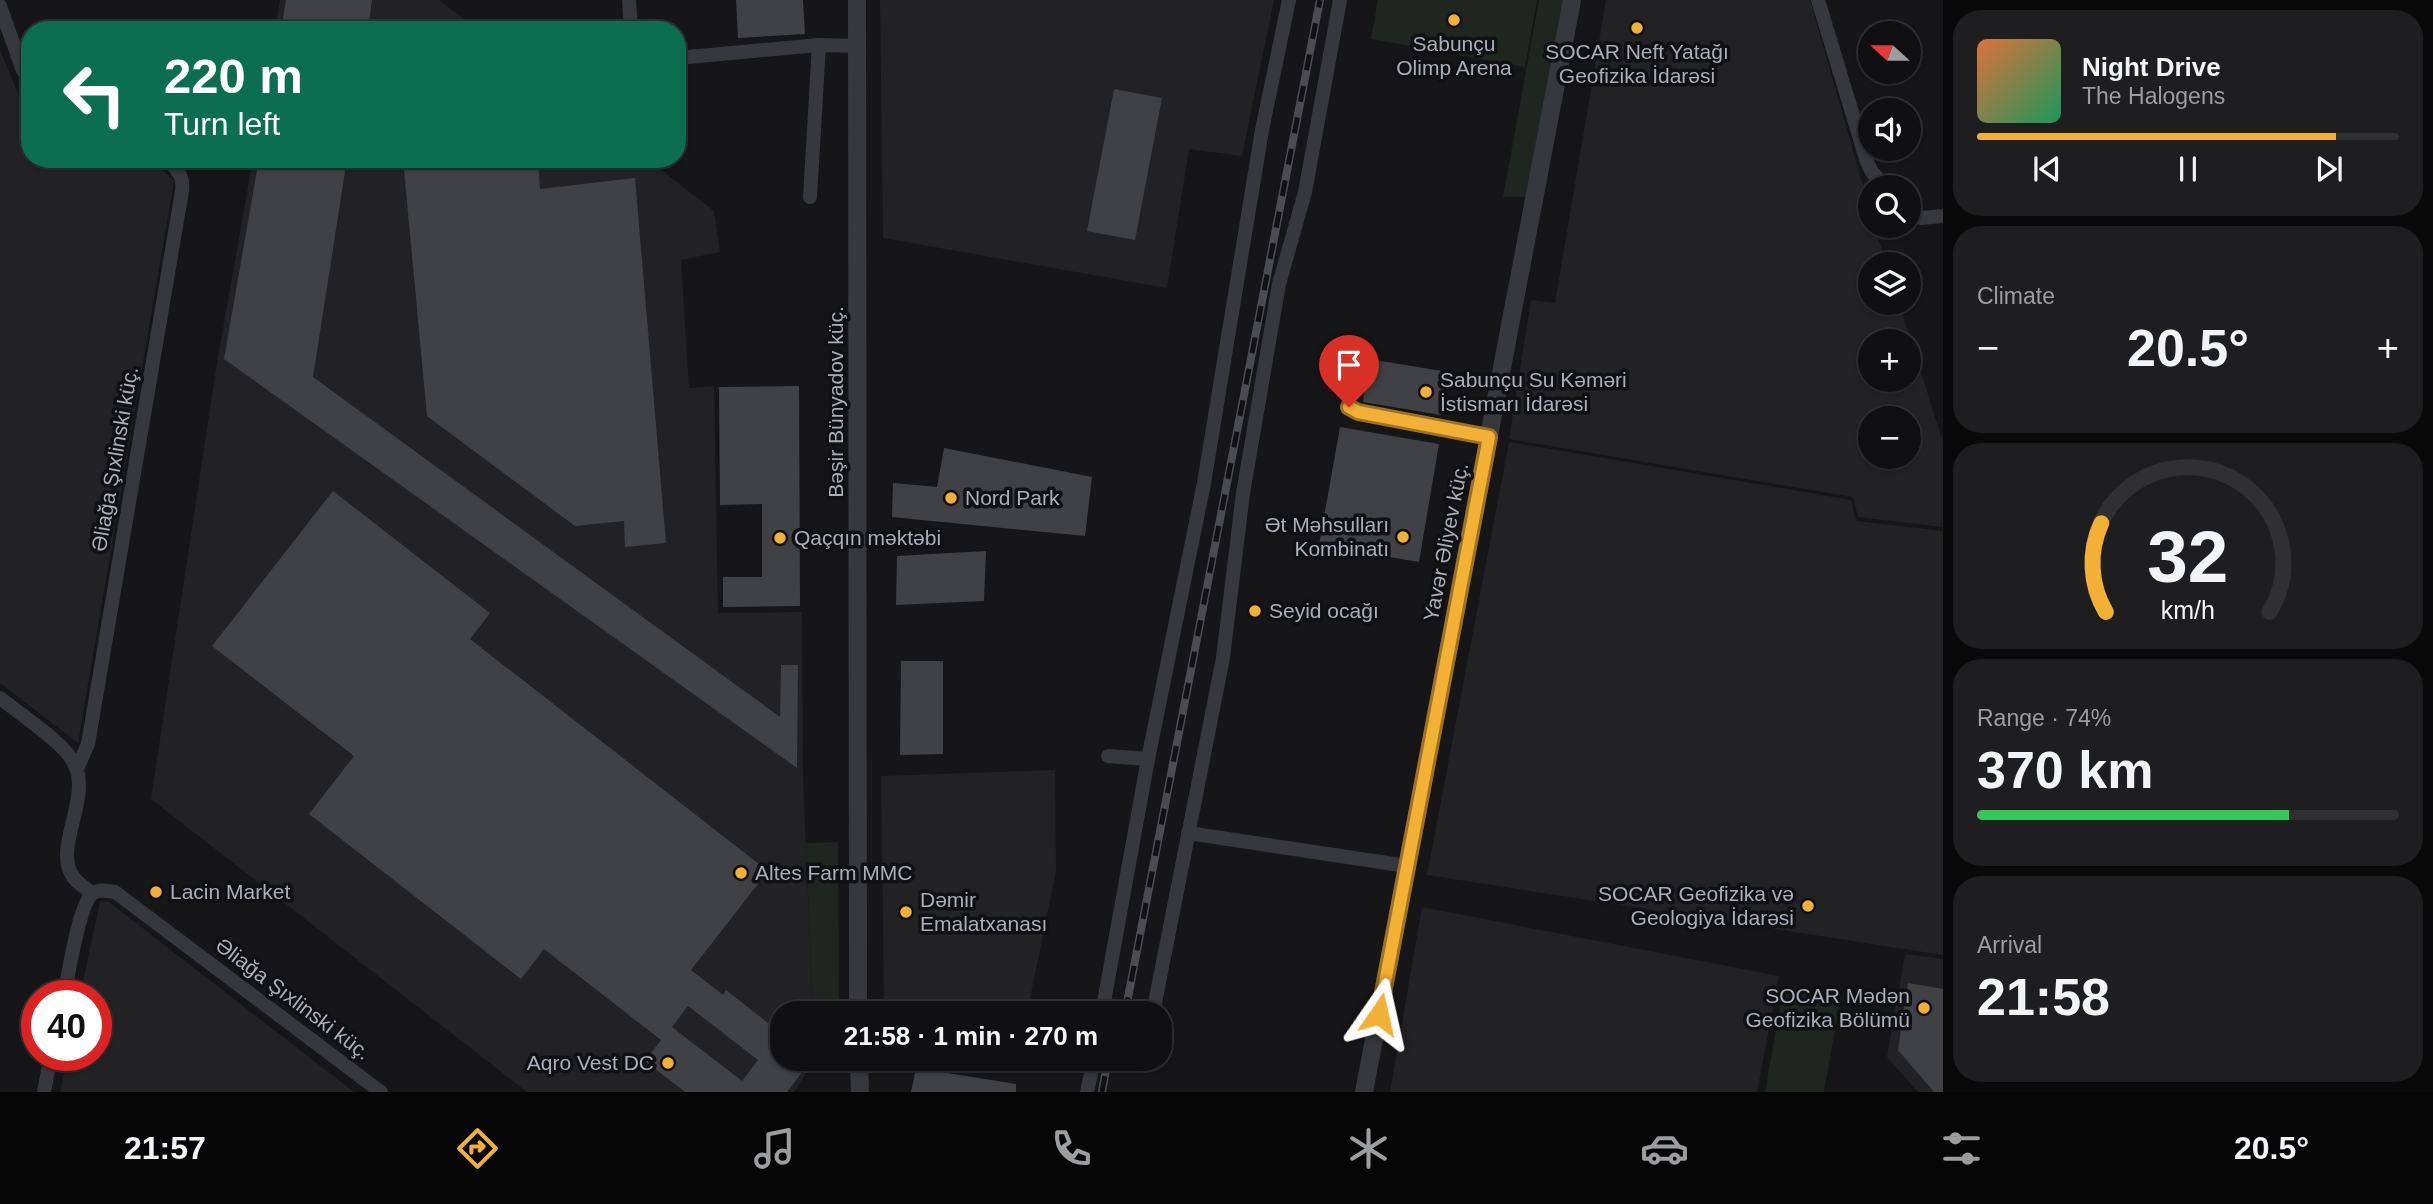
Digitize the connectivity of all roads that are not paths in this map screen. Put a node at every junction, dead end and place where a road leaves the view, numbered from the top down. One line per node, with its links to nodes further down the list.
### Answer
1 (629, 0): 8 (street)
2 (857, 0): 10 (street, Bəşir Bünyadov küç.)
3 (1289, 0): 22 (street)
4 (1340, 0): 24 (street)
5 (1572, 0): 19 (street, Yavər Əliyev küç.)
6 (1818, 0): 14 (street)
7 (0, 6): 12 (street)
8 (630, 21)
9 (819, 45): 10 (street); 11 (street); 15 (street)
10 (858, 46): 28 (street, Bəşir Bünyadov küç.)
11 (686, 57)
12 (21, 65)
13 (176, 168): 23 (street, Əliağa Şıxlinski küç.)
14 (1875, 175)
15 (810, 197)
16 (1943, 216): 17 (street)
17 (1921, 218)
18 (1353, 364): 19 (street)
19 (1489, 437): 25 (street, Yavər Əliyev küç.)
20 (0, 698): 23 (street)
21 (1108, 755): 22 (street)
22 (1148, 759): 29 (street)
23 (77, 769): 26 (street, Əliağa Şıxlinski küç.)
24 (1188, 833): 25 (street); 30 (street)
25 (1407, 866): 38 (street, Yavər Əliyev küç.)
26 (92, 893): 27 (street); 35 (street, Əliağa Şıxlinski küç.)
27 (67, 980)
28 (858, 1001)
29 (1104, 1001)
30 (1155, 1001)
31 (48, 1071): 34 (street)
32 (859, 1071): 36 (street)
33 (1091, 1071): 37 (street)
34 (44, 1092)
35 (381, 1092)
36 (860, 1092)
37 (1087, 1092)
38 (1364, 1092)

